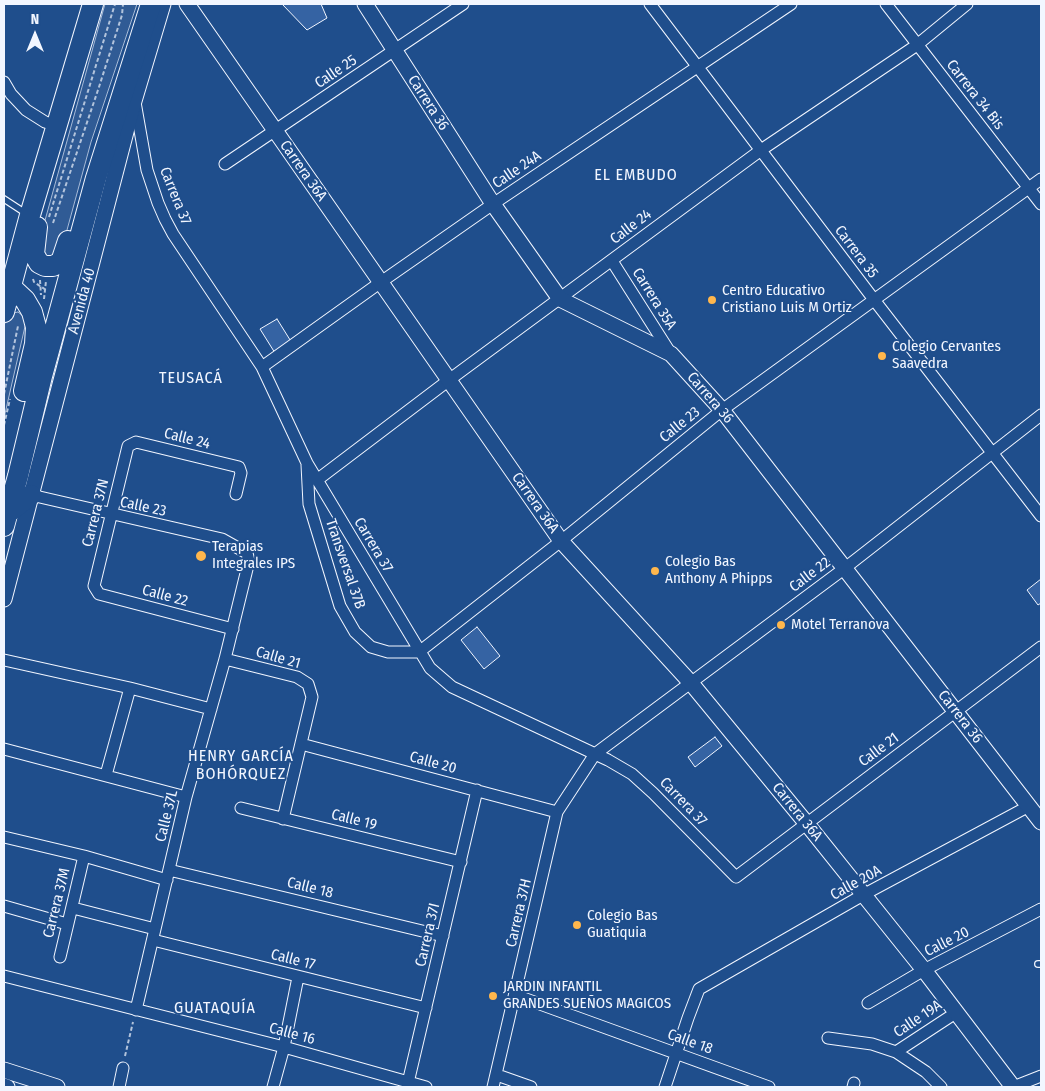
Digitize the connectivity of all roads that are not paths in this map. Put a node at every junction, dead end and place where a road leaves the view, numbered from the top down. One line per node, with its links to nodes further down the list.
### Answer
1 (93, 4): 17 (highway)
2 (151, 4): 21 (highway, Avenida 40)
3 (163, 4): 16 (street, Avenida 40)
4 (187, 4): 18 (street, Carrera 36A)
5 (365, 4): 12 (street, Carrera 36)
6 (463, 4): 12 (street, Calle 25)
7 (650, 4): 13 (street, Carrera 35)
8 (791, 4): 13 (street, Calle 24A)
9 (886, 4): 11 (street, Carrera 34 Bis)
10 (968, 4): 11 (street, Calle 24)
11 (917, 45): 19 (street, Calle 24); 24 (street, Carrera 34 Bis)
12 (394, 50): 18 (street, Calle 25); 26 (street, Carrera 36)
13 (698, 67): 19 (street, Carrera 35); 26 (street, Calle 24A)
14 (4, 82): 15 (street)
15 (8, 96): 17 (street)
16 (134, 101): 35 (street, Carrera 37); 45 (street, Avenida 40)
17 (58, 126): 23 (highway)
18 (275, 130): 20 (street, Calle 25); 30 (street, Carrera 36A)
19 (761, 150): 29 (street, Calle 24); 33 (street, Carrera 35)
20 (225, 164)
21 (96, 178): 23 (highway); 41 (highway, Avenida 40)
22 (1041, 179): 24 (street, Calle 23)
23 (39, 186): 28 (highway)
24 (1029, 188): 27 (street, Carrera 34 Bis); 33 (street, Calle 23)
25 (4, 199): 28 (lane)
26 (493, 204): 30 (street, Calle 24A); 32 (street, Carrera 36)
27 (1041, 204)
28 (39, 218): 31 (highway)
29 (612, 260): 32 (street, Calle 24); 34 (street, Carrera 35A)
30 (381, 282): 35 (street, Calle 24A); 36 (street, Carrera 36A)
31 (5, 298): 41 (highway)
32 (560, 299): 34 (street, Carrera 36); 36 (street, Calle 24)
33 (875, 301): 37 (street, Calle 23); 40 (street, Carrera 35)
34 (671, 354): 37 (street, Carrera 36)
35 (262, 367): 42 (street, Carrera 37)
36 (449, 380): 43 (street, Calle 24); 49 (street, Carrera 36A)
37 (722, 410): 49 (street, Calle 23); 51 (street, Carrera 36)
38 (1041, 415): 40 (street, Calle 22)
39 (128, 446): 44 (street, Calle 24); 46 (street, Carrera 37N)
40 (992, 454): 47 (street, Carrera 35); 51 (street, Calle 22)
41 (22, 459): 48 (highway, Avenida 40)
42 (306, 464): 43 (street, Carrera 37); 56 (street, Transversal 37B)
43 (316, 480): 56 (street, Carrera 37)
44 (236, 494)
45 (31, 495): 46 (street, Calle 23); 48 (highway); 53 (street, Avenida 40)
46 (110, 515): 50 (street, Calle 23); 52 (street, Carrera 37N)
47 (1041, 516)
48 (5, 520)
49 (561, 541): 56 (street, Calle 23); 59 (street, Carrera 36A)
50 (247, 553): 54 (street, Calle 37L)
51 (845, 568): 59 (street, Calle 22); 62 (street, Carrera 36)
52 (94, 586): 54 (street, Calle 22)
53 (4, 599)
54 (233, 629): 57 (street, Calle 37L)
55 (1041, 647): 62 (street, Calle 21)
56 (419, 652): 65 (street, Carrera 37)
57 (225, 659): 61 (street, Calle 37L); 63 (street, Calle 21)
58 (4, 660): 60 (street)
59 (691, 683): 65 (street, Calle 22); 74 (street, Carrera 36A)
60 (130, 688): 61 (street); 66 (street)
61 (211, 709): 68 (street, Calle 37L)
62 (956, 711): 69 (street, Carrera 36); 74 (street, Calle 21)
63 (301, 744): 67 (street, Calle 20); 72 (street)
64 (4, 749): 66 (street)
65 (595, 754): 71 (street, Carrera 37H); 79 (street, Carrera 37)
66 (106, 775): 68 (street)
67 (477, 790): 71 (street, Calle 20); 77 (street, Carrera 37I)
68 (186, 797): 78 (street, Calle 37L)
69 (1029, 806): 73 (street, Carrera 36); 80 (street, Calle 20A)
70 (241, 808): 72 (street, Calle 19)
71 (557, 812): 91 (street, Carrera 37H)
72 (283, 819): 77 (street, Calle 19)
73 (1041, 822)
74 (807, 824): 79 (street, Calle 21); 80 (street, Carrera 36A)
75 (4, 837): 76 (street, Calle 18)
76 (84, 856): 78 (street, Calle 18); 82 (street, Carrera 37M)
77 (461, 862): 86 (street, Carrera 37I)
78 (168, 875): 85 (street, Calle 37L); 86 (street, Calle 18)
79 (736, 877)
80 (863, 896): 88 (street, Carrera 36A); 99 (street, Calle 20A)
81 (4, 906): 84 (street)
82 (72, 908): 84 (street, Carrera 37M); 85 (street, Calle 17)
83 (1041, 910): 88 (street, Calle 20)
84 (67, 924): 87 (street, Carrera 37M)
85 (154, 934): 90 (street, Calle 17); 94 (street, Calle 37L)
86 (443, 936): 93 (street, Carrera 37I)
87 (60, 957)
88 (924, 970): 92 (street, Calle 20); 95 (street)
89 (4, 976): 94 (street, Calle 16)
90 (298, 977): 93 (street, Calle 17); 97 (street)
91 (515, 995): 99 (street, Calle 18); 103 (street, Carrera 37H)
92 (868, 1003)
93 (426, 1008): 105 (street, Carrera 37I)
94 (136, 1010): 97 (street, Calle 16)
95 (957, 1012): 98 (street, Calle 19A); 115 (street)
96 (828, 1038): 98 (street)
97 (284, 1047): 105 (street, Calle 16); 108 (street)
98 (896, 1052): 114 (street)
99 (676, 1053): 112 (street); 113 (street, Calle 18)
100 (4, 1064): 102 (street)
101 (123, 1068): 107 (street)
102 (11, 1072): 106 (street)
103 (497, 1075): 110 (street, Carrera 37H); 111 (street)
104 (1041, 1076): 115 (street)
105 (408, 1085): 109 (street, Calle 16)
106 (57, 1087)
107 (119, 1087)
108 (273, 1087)
109 (426, 1087)
110 (494, 1087)
111 (531, 1087)
112 (665, 1087)
113 (770, 1087)
114 (941, 1087)
115 (1013, 1087)

